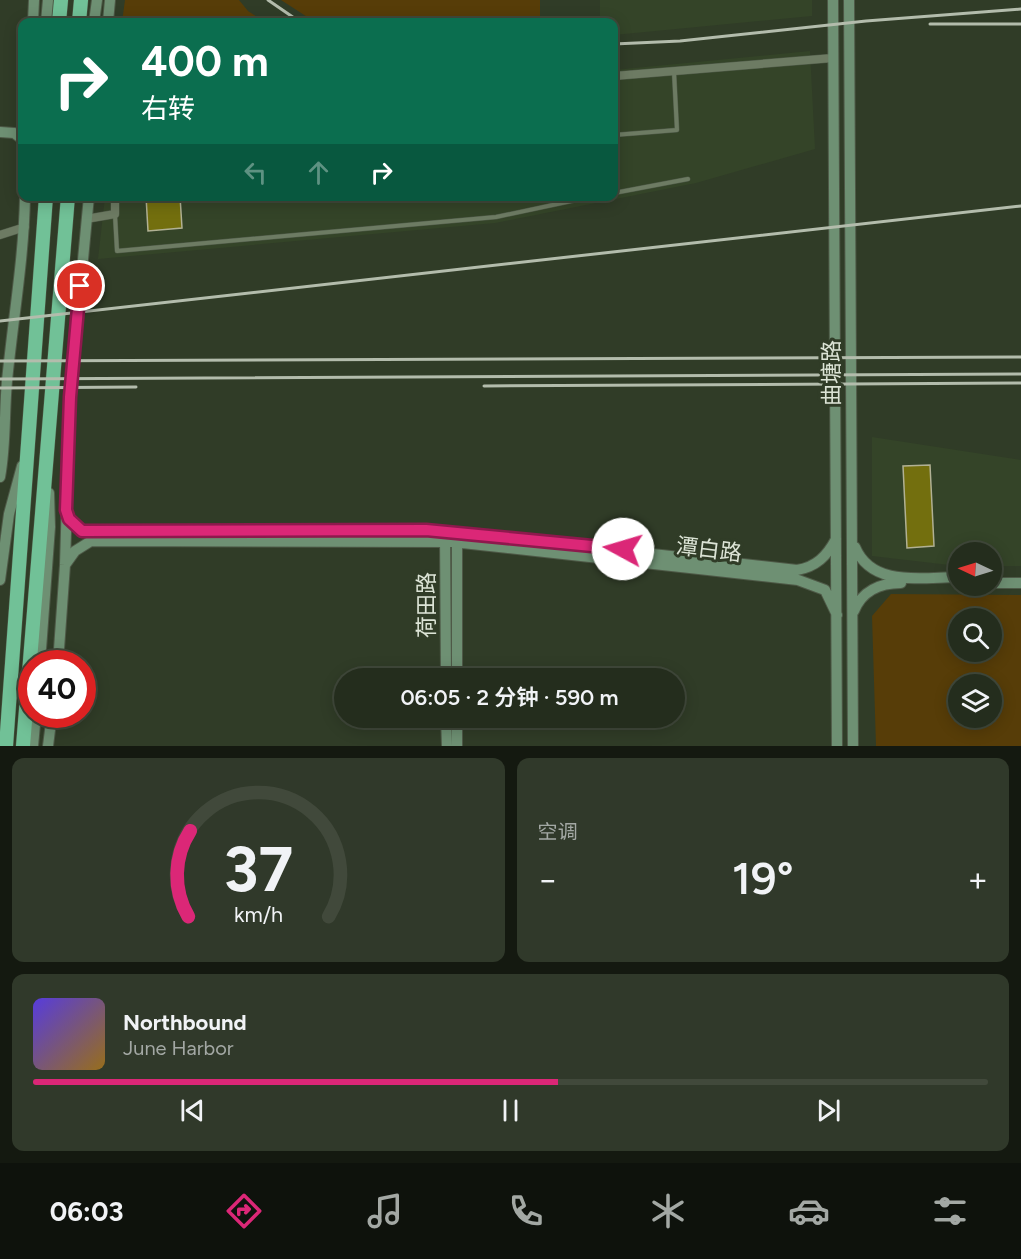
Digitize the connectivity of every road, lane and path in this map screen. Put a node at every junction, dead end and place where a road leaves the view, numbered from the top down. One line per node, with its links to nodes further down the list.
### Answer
1 (34, 0): 9 (street)
2 (48, 0): 10 (street)
3 (61, 0): 11 (highway)
4 (81, 0): 12 (highway)
5 (97, 0): 13 (street)
6 (110, 0): 14 (street)
7 (833, 0): 15 (street, 曲塘路)
8 (849, 0): 40 (street, 曲塘路)
9 (33, 18)
10 (46, 18)
11 (59, 18)
12 (80, 18)
13 (95, 18)
14 (108, 18)
15 (834, 58): 16 (street); 39 (street, 曲塘路)
16 (674, 72): 17 (street); 20 (lane)
17 (618, 76)
18 (18, 126): 19 (street)
19 (0, 131): 21 (street)
20 (618, 135)
21 (18, 136)
22 (688, 179): 23 (lane)
23 (618, 192)
24 (25, 201): 32 (street)
25 (44, 201): 34 (highway)
26 (70, 201): 35 (highway)
27 (88, 201): 31 (street)
28 (115, 201): 30 (street)
29 (571, 201): 30 (lane)
30 (115, 214): 31 (street)
31 (86, 219): 37 (street)
32 (25, 227): 33 (street); 36 (street)
33 (0, 235)
34 (27, 442): 49 (street); 63 (highway)
35 (47, 447): 55 (street); 64 (highway)
36 (0, 477)
37 (66, 510): 38 (street, 潭白路); 43 (street)
38 (451, 537): 39 (street, 潭白路); 41 (street, 潭白路); 42 (street, 潭白路); 44 (street, 荷田路); 45 (street, 荷田路)
39 (836, 539): 53 (street, 曲塘路)
40 (852, 539): 46 (street); 54 (street, 曲塘路)
41 (417, 541): 43 (street, 潭白路); 44 (street)
42 (486, 544): 45 (street); 53 (street, 潭白路)
43 (65, 565): 56 (street)
44 (446, 568): 57 (street, 荷田路)
45 (457, 573): 58 (street, 荷田路)
46 (948, 577)
47 (1002, 577): 48 (street)
48 (1021, 577)
49 (0, 580)
50 (948, 583): 54 (street)
51 (1002, 583): 52 (street)
52 (1021, 583)
53 (837, 615): 69 (street, 曲塘路)
54 (853, 615): 70 (street, 曲塘路)
55 (41, 650)
56 (59, 650)
57 (446, 668)
58 (457, 668)
59 (35, 728): 65 (street)
60 (50, 728): 66 (street)
61 (446, 728): 67 (street)
62 (457, 728): 68 (street)
63 (6, 746)
64 (23, 746)
65 (33, 746)
66 (48, 746)
67 (447, 746)
68 (457, 746)
69 (837, 746)
70 (853, 746)

